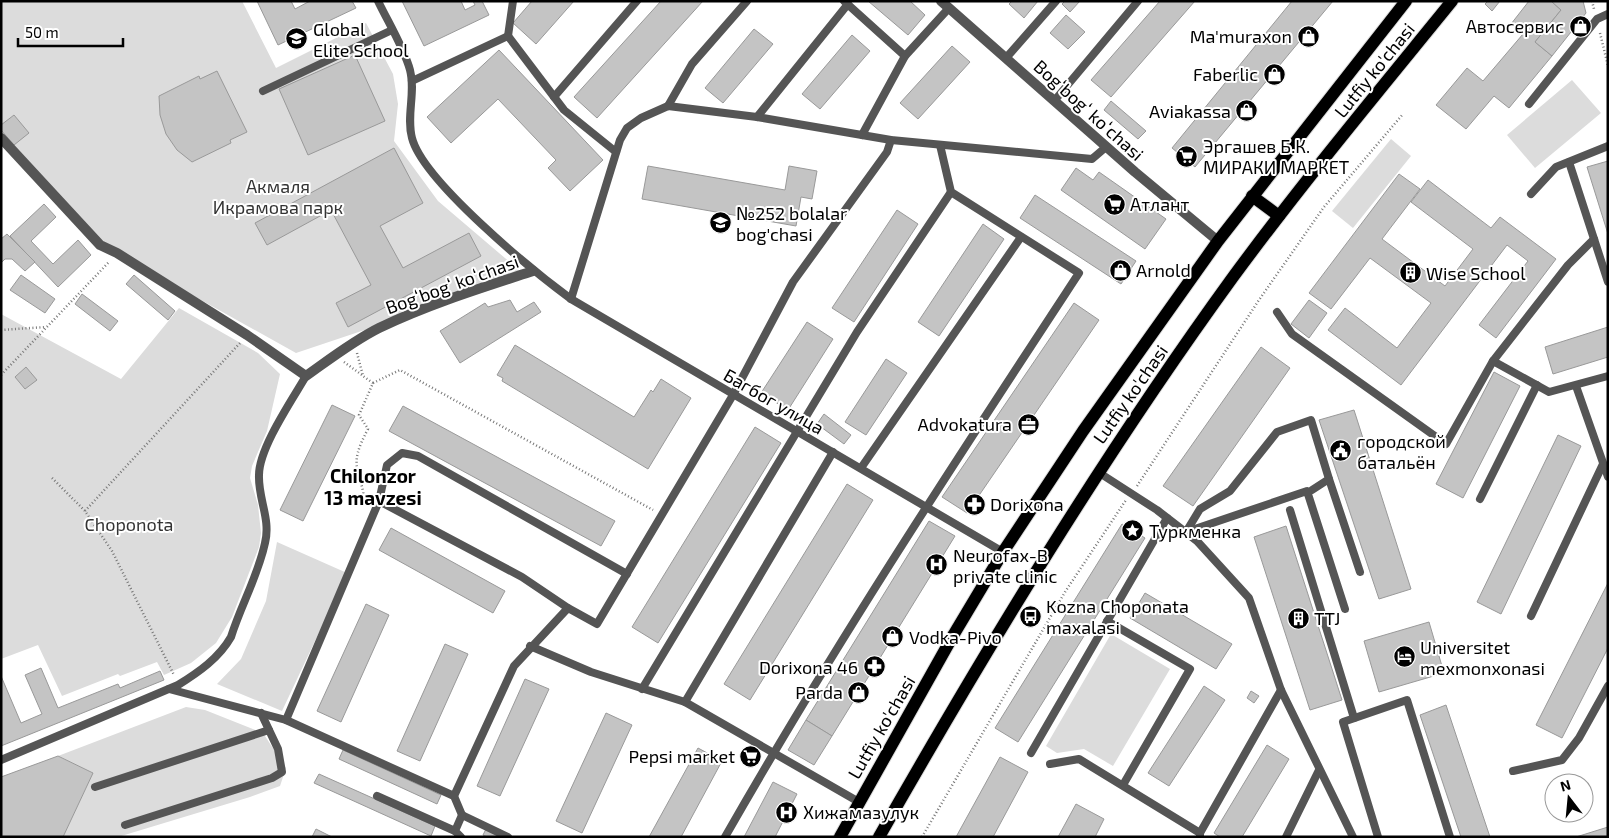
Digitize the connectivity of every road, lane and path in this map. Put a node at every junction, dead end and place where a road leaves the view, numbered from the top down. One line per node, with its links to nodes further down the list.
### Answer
1 (378, 1): 12 (lane, Багбог улица)
2 (513, 1): 13 (lane)
3 (637, 1): 18 (lane)
4 (747, 1): 21 (lane)
5 (1056, 1): 15 (lane)
6 (1138, 1): 19 (lane)
7 (1406, 1): 34 (main road, Lutfiy ko'chasi)
8 (1452, 1): 35 (main road, Lutfiy ko'chasi)
9 (846, 3): 14 (lane); 23 (lane)
10 (945, 5): 14 (lane); 15 (street, Bogʻbogʻ koʻchasi)
11 (1608, 14): 20 (lane)
12 (392, 30): 16 (lane, Багбог улица); 17 (lane)
13 (508, 36): 16 (lane); 18 (lane)
14 (905, 56): 24 (lane)
15 (1006, 58): 19 (street, Bogʻbogʻ koʻchasi)
16 (412, 81): 40 (lane, Багбог улица)
17 (263, 91)
18 (554, 97): 30 (lane)
19 (1055, 100): 29 (street, Bogʻbogʻ koʻchasi)
20 (1529, 104)
21 (668, 106): 23 (lane); 30 (lane)
22 (1403, 114): 67 (path)
23 (757, 117): 24 (lane)
24 (862, 135): 26 (lane)
25 (1, 138): 39 (street)
26 (891, 140): 27 (lane); 57 (lane)
27 (940, 145): 29 (lane); 32 (lane)
28 (1608, 146): 31 (lane)
29 (1106, 147): 38 (street, Bogʻbogʻ koʻchasi)
30 (616, 152): 42 (lane)
31 (1569, 162): 33 (lane); 37 (lane)
32 (951, 192): 36 (lane); 58 (lane)
33 (1531, 194)
34 (1252, 196): 35 (main road); 38 (main road, Lutfiy ko'chasi)
35 (1278, 216): 62 (main road, Lutfiy ko'chasi)
36 (1021, 237): 61 (lane); 70 (lane)
37 (1594, 239): 41 (lane); 49 (lane)
38 (1218, 240): 77 (main road, Lutfiy ko'chasi)
39 (117, 253): 44 (path); 46 (street)
40 (533, 271): 42 (lane, Багбог улица); 47 (street, Bogʻbogʻ koʻchasi)
41 (1608, 282)
42 (571, 299): 57 (lane, Багбог улица)
43 (1277, 312): 49 (lane)
44 (48, 327): 45 (path); 50 (path)
45 (1, 330)
46 (248, 335): 51 (street); 71 (path)
47 (355, 342): 48 (street, Bogʻbogʻ koʻchasi); 52 (path)
48 (335, 355): 51 (street, Bogʻbogʻ koʻchasi); 52 (path)
49 (1494, 361): 55 (lane)
50 (1, 375)
51 (306, 376): 85 (lane)
52 (363, 376): 54 (path)
53 (1608, 376): 56 (lane)
54 (373, 383): 73 (path); 75 (path)
55 (1537, 385): 56 (lane); 68 (lane)
56 (1576, 386): 60 (lane)
57 (733, 395): 58 (lane, Багбог улица); 73 (lane)
58 (796, 431): 59 (lane, Багбог улица); 88 (lane)
59 (833, 452): 61 (lane, Багбог улица); 90 (lane)
60 (1603, 464): 63 (lane); 82 (lane)
61 (861, 468): 70 (lane, Багбог улица)
62 (1098, 472): 67 (lane); 114 (main road, Lutfiy ko'chasi)
63 (1608, 477)
64 (52, 478): 71 (path)
65 (1329, 479): 66 (lane); 76 (lane); 78 (lane)
66 (1312, 490)
67 (1131, 493): 74 (lane); 115 (path)
68 (1480, 499)
69 (379, 502): 75 (lane); 79 (lane); 80 (lane)
70 (926, 507): 77 (lane, Багбог улица); 95 (lane)
71 (85, 510): 85 (path)
72 (1290, 510): 92 (lane)
73 (662, 515): 79 (lane)
74 (1167, 518): 76 (lane); 83 (lane)
75 (367, 530): 93 (lane)
76 (1186, 532): 81 (lane); 89 (lane)
77 (1003, 552): 105 (main road, Lutfiy ko'chasi)
78 (1360, 572)
79 (627, 574): 80 (lane)
80 (568, 608): 84 (lane)
81 (1345, 608)
82 (1531, 616)
83 (1107, 621): 96 (lane); 101 (lane)
84 (530, 646): 88 (lane); 104 (lane)
85 (178, 685): 87 (lane)
86 (1608, 686): 100 (lane)
87 (169, 689): 91 (lane); 97 (lane)
88 (642, 689): 90 (lane)
89 (1281, 690): 99 (lane); 109 (lane)
90 (685, 702): 95 (lane)
91 (261, 713): 93 (lane); 94 (lane)
92 (1354, 718): 118 (lane); 119 (lane)
93 (286, 720): 104 (lane)
94 (269, 730): 102 (lane); 107 (lane)
95 (774, 751): 105 (lane); 112 (lane)
96 (1031, 753)
97 (1, 760)
98 (1050, 764): 101 (lane)
99 (1319, 770): 116 (lane); 117 (lane)
100 (1512, 771)
101 (1123, 785): 109 (lane)
102 (95, 787)
103 (377, 796): 108 (lane)
104 (454, 796): 106 (lane)
105 (859, 802): 113 (main road, Lutfiy ko'chasi)
106 (462, 815): 108 (lane); 111 (lane)
107 (125, 825)
108 (455, 830): 110 (lane)
109 (1200, 835)
110 (461, 837)
111 (508, 837)
112 (725, 837)
113 (840, 837)
114 (880, 837)
115 (922, 837)
116 (1286, 837)
117 (1353, 837)
118 (1378, 837)
119 (1450, 837)

